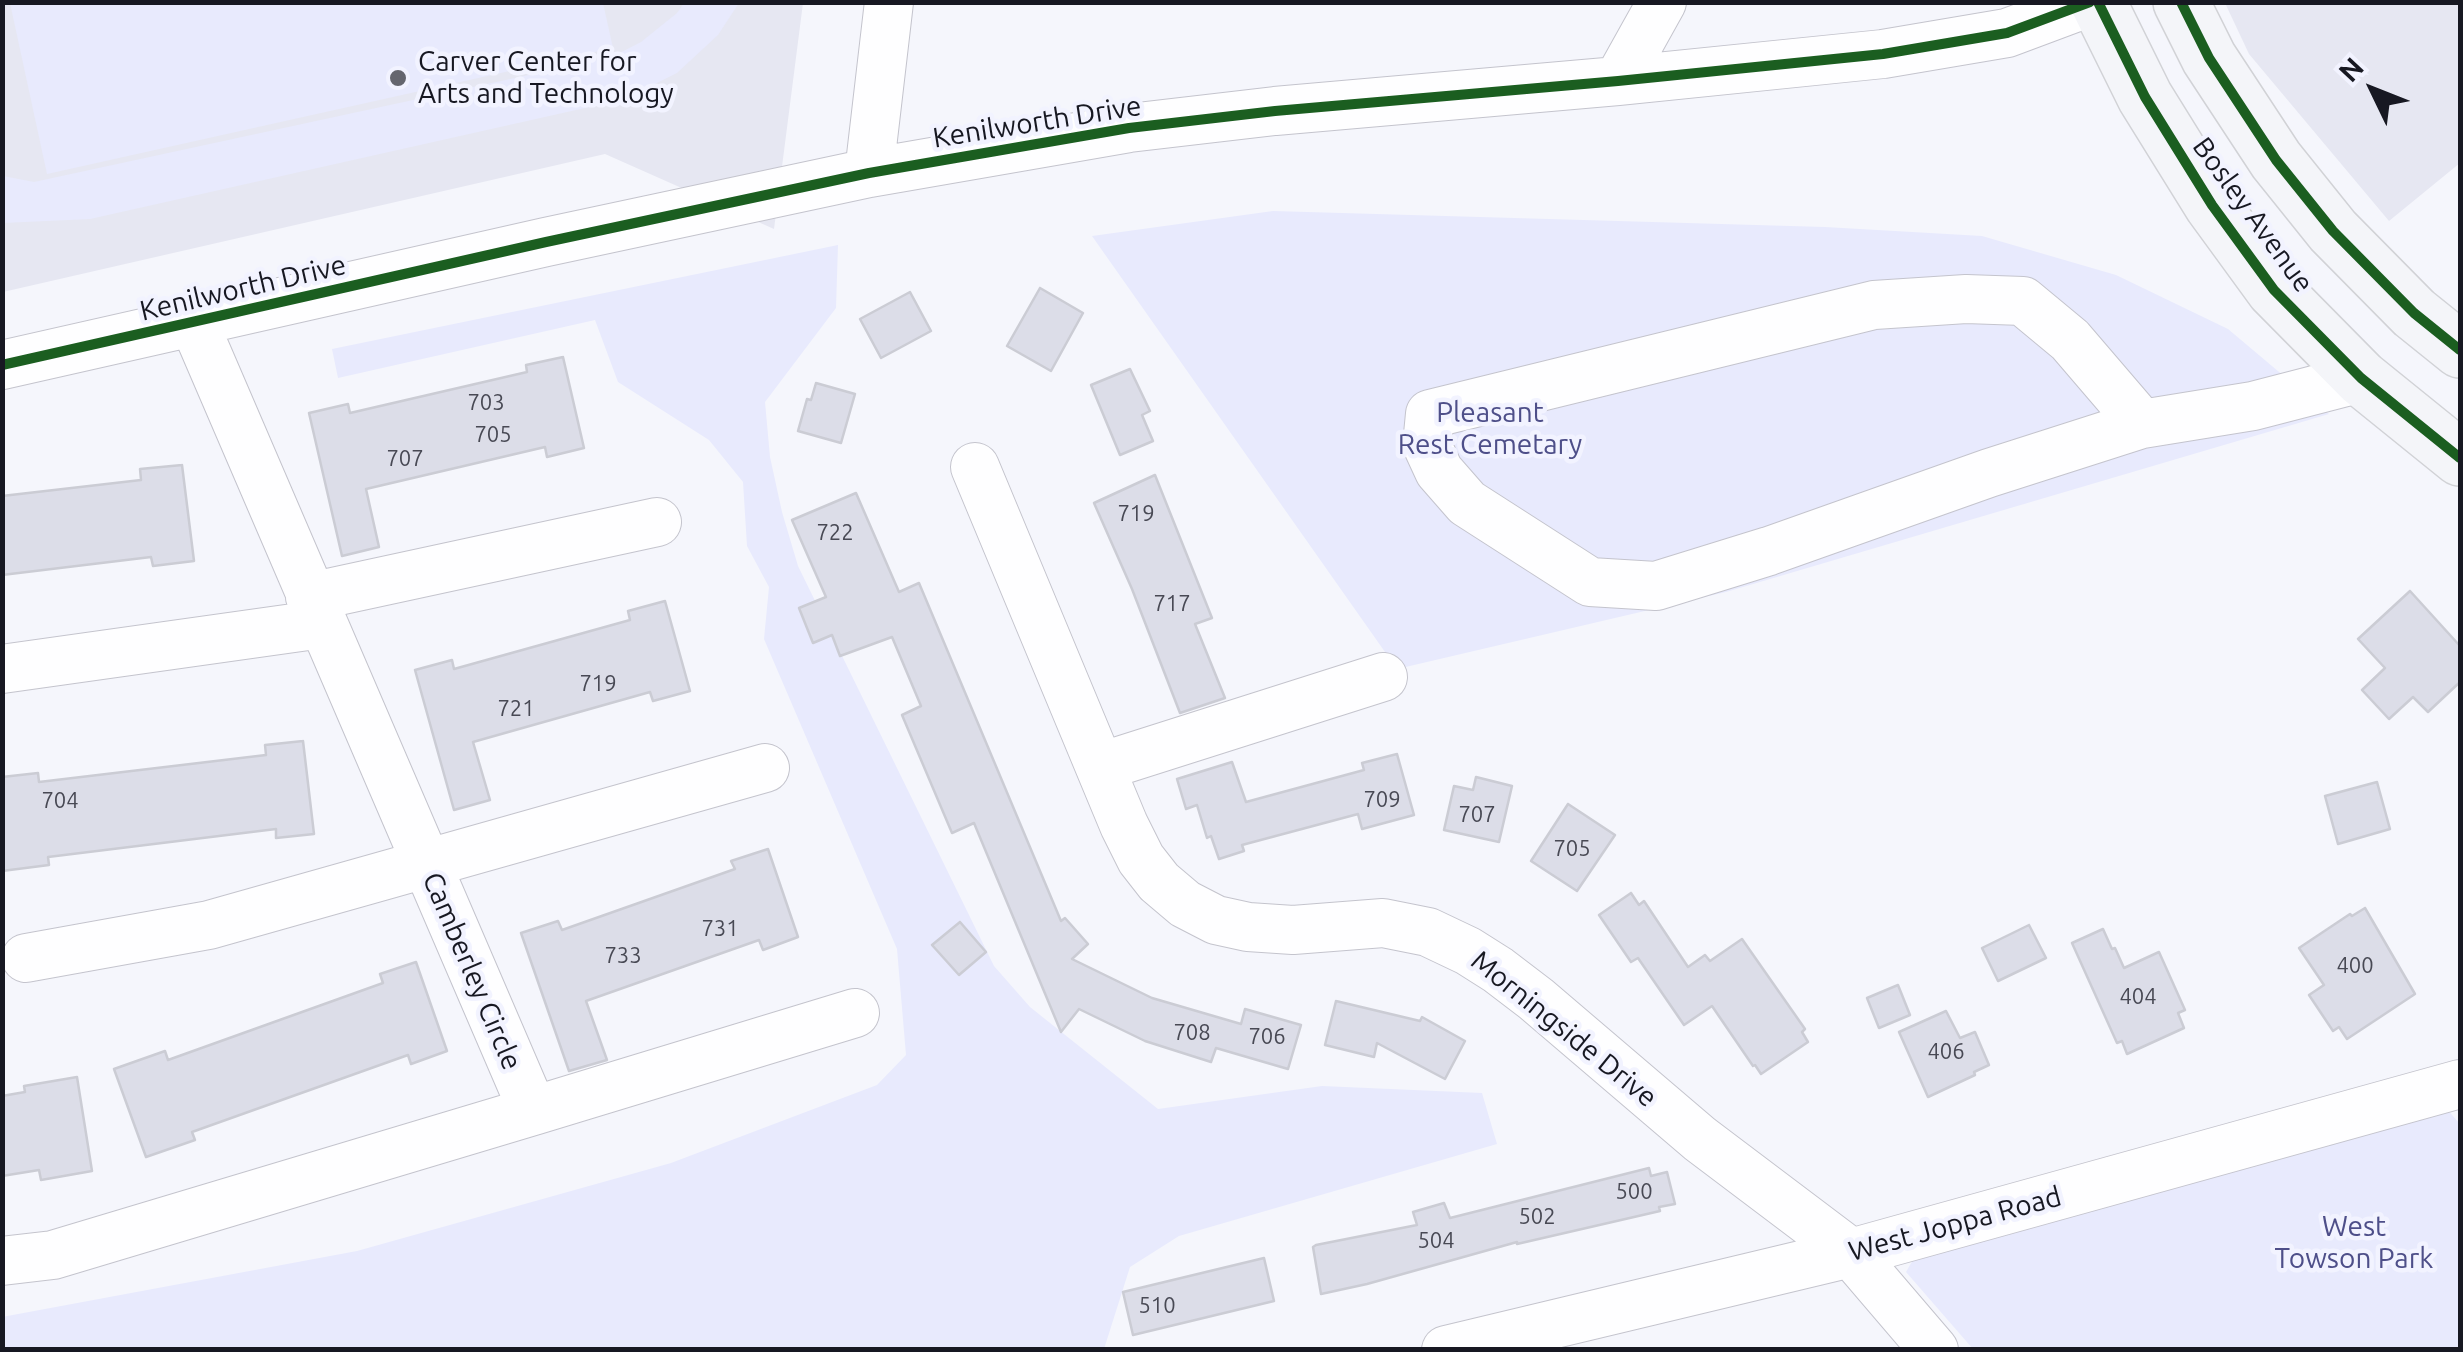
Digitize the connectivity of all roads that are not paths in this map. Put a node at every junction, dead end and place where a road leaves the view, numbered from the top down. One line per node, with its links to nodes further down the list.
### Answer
1 (889, 2): 7 (street)
2 (1662, 2): 6 (street)
3 (2090, 2): 6 (street, Kenilworth Drive)
4 (2098, 2): 11 (main road, Bosley Avenue)
5 (2181, 2): 9 (main road, Bosley Avenue)
6 (1618, 81): 7 (street, Kenilworth Drive)
7 (869, 173): 8 (street, Kenilworth Drive)
8 (194, 322): 10 (street, Kenilworth Drive); 16 (street, Camberley Circle)
9 (2460, 350)
10 (2, 365)
11 (2361, 378): 12 (street); 13 (main road, Bosley Avenue)
12 (2142, 424): 12 (street)
13 (2460, 458)
14 (976, 467): 20 (street, Morningside Drive)
15 (657, 522): 16 (street)
16 (316, 610): 17 (street); 21 (street, Camberley Circle)
17 (2, 670)
18 (1382, 678): 20 (street)
19 (765, 768): 21 (street)
20 (1100, 768): 26 (street, Morningside Drive)
21 (426, 862): 22 (street); 25 (street, Camberley Circle)
22 (26, 958)
23 (854, 1013): 25 (street)
24 (2460, 1084): 26 (street, West Joppa Road)
25 (533, 1111): 27 (street)
26 (1851, 1253): 28 (street, West Joppa Road); 29 (street, Morningside Drive)
27 (2, 1261)
28 (1446, 1350)
29 (1934, 1350)

